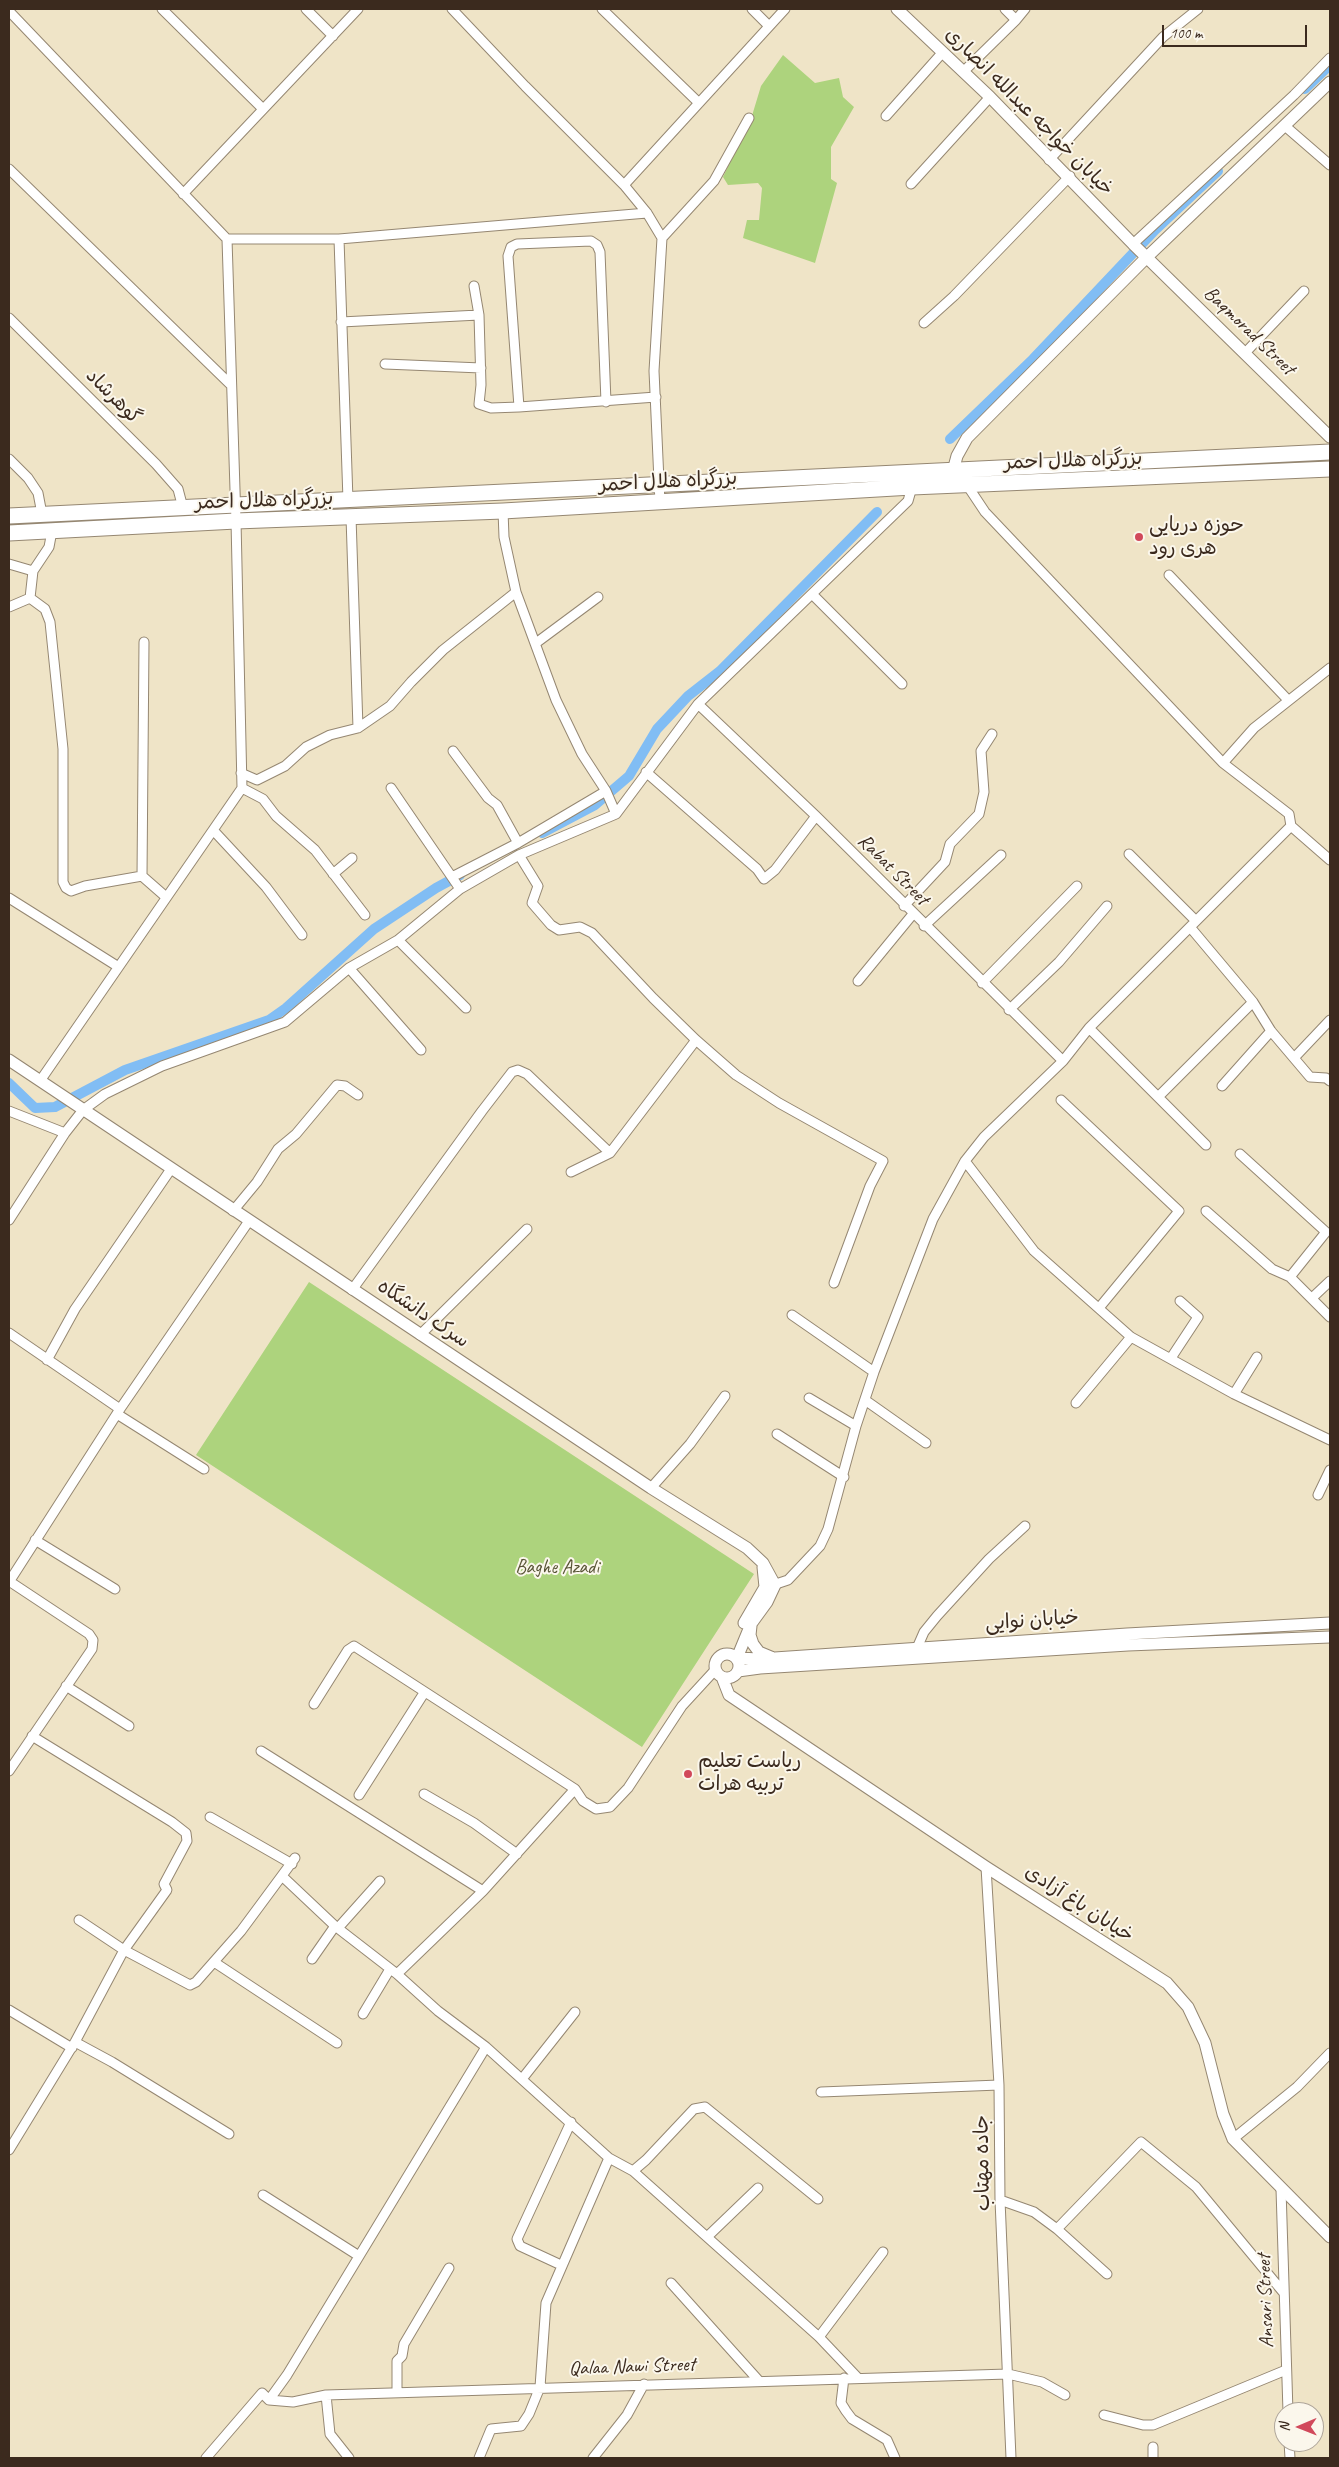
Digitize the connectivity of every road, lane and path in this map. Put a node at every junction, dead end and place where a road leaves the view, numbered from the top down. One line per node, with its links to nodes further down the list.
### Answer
1 (162, 9): 22 (street)
2 (306, 9): 15 (street)
3 (358, 9): 15 (street)
4 (452, 9): 31 (street)
5 (602, 9): 21 (street)
6 (752, 9): 14 (street)
7 (785, 9): 14 (street)
8 (897, 9): 16 (street, خیابان خواجه عبدالله انصاری)
9 (1005, 9): 13 (street)
10 (1025, 9): 13 (street)
11 (1198, 9): 26 (street)
12 (9, 10): 32 (street)
13 (1016, 20): 18 (street)
14 (769, 26): 21 (street)
15 (333, 36): 22 (street)
16 (943, 52): 18 (street, خیابان خواجه عبدالله انصاری); 23 (street)
17 (1330, 58): 37 (street)
18 (963, 72): 20 (street, خیابان خواجه عبدالله انصاری)
19 (1330, 82): 25 (street)
20 (990, 97): 26 (street, خیابان خواجه عبدالله انصاری); 30 (street)
21 (699, 103): 31 (street)
22 (262, 108): 32 (street)
23 (886, 116)
24 (749, 118): 34 (street)
25 (1285, 126): 27 (street); 37 (street)
26 (1049, 160): 29 (street, خیابان خواجه عبدالله انصاری)
27 (1330, 165)
28 (9, 169): 47 (street)
29 (1070, 176): 37 (street, خیابان خواجه عبدالله انصاری); 43 (street)
30 (911, 184)
31 (624, 186): 33 (street)
32 (184, 194): 35 (street)
33 (647, 213): 34 (street); 36 (street)
34 (662, 238): 48 (street)
35 (228, 239): 36 (street); 47 (street)
36 (338, 239): 42 (street)
37 (1141, 251): 44 (street, Baqmorad Street); 55 (street)
38 (474, 286): 40 (street)
39 (1304, 291): 44 (street)
40 (479, 315): 42 (street); 46 (street)
41 (9, 318): 62 (street, گوهرشاد)
42 (341, 322): 59 (street)
43 (924, 323)
44 (1245, 354): 51 (street, Baqmorad Street)
45 (385, 364): 46 (street)
46 (480, 368): 50 (street)
47 (231, 384): 61 (street)
48 (656, 398): 49 (street); 57 (street)
49 (606, 402): 50 (street); 50 (street)
50 (519, 407)
51 (1330, 437)
52 (1330, 452): 55 (highway, بزرگراه هلال احمر)
53 (9, 459): 64 (street)
54 (1330, 469): 56 (highway, بزرگراه هلال احمر)
55 (953, 471): 57 (highway, بزرگراه هلال احمر)
56 (966, 485): 58 (highway, بزرگراه هلال احمر); 87 (street)
57 (660, 486): 59 (highway, بزرگراه هلال احمر); 60 (street)
58 (912, 486): 60 (highway, بزرگراه هلال احمر); 74 (street)
59 (348, 500): 61 (highway, بزرگراه هلال احمر)
60 (660, 503): 63 (highway, بزرگراه هلال احمر)
61 (235, 505): 62 (highway, بزرگراه هلال احمر); 67 (street)
62 (183, 508): 64 (highway, بزرگراه هلال احمر)
63 (502, 511): 66 (highway, بزرگراه هلال احمر); 73 (street)
64 (42, 514): 65 (highway, بزرگراه هلال احمر)
65 (9, 516)
66 (352, 517): 67 (highway, بزرگراه هلال احمر); 84 (street)
67 (236, 521): 68 (highway, بزرگراه هلال احمر); 89 (street)
68 (52, 531): 69 (highway, بزرگراه هلال احمر); 71 (street)
69 (9, 533)
70 (9, 564): 71 (street)
71 (33, 571): 76 (street)
72 (1169, 575): 82 (street)
73 (516, 592): 79 (street); 84 (street)
74 (813, 595): 81 (street); 83 (street)
75 (598, 597): 79 (street)
76 (30, 598): 77 (street); 104 (street)
77 (9, 607)
78 (144, 642): 104 (street)
79 (536, 643): 92 (street)
80 (1330, 668): 82 (street)
81 (902, 684)
82 (1288, 700): 87 (street)
83 (698, 704): 88 (street); 94 (street, Rabat Street)
84 (358, 728): 89 (street)
85 (992, 734): 110 (street)
86 (453, 751): 97 (street)
87 (1223, 764): 95 (street)
88 (646, 772): 93 (street); 94 (street)
89 (241, 773): 90 (street)
90 (242, 788): 96 (street); 103 (street)
91 (390, 788): 105 (street)
92 (606, 791): 93 (street); 97 (street)
93 (616, 814): 99 (street)
94 (816, 816): 110 (street, Rabat Street)
95 (1292, 826): 102 (street); 114 (street)
96 (213, 830): 108 (street); 116 (street)
97 (518, 843): 105 (street)
98 (1129, 854): 114 (street)
99 (519, 855): 107 (street); 128 (street)
100 (1001, 855): 115 (street)
101 (352, 858): 103 (street)
102 (1330, 860)
103 (333, 874): 112 (street)
104 (142, 876): 108 (street)
105 (452, 877): 107 (street)
106 (1078, 886): 121 (street)
107 (460, 889): 117 (street)
108 (166, 897): 118 (street)
109 (9, 898): 118 (street)
110 (904, 906): 113 (street, Rabat Street)
111 (1107, 906): 124 (street)
112 (366, 914)
113 (913, 914): 115 (street, Rabat Street); 120 (street)
114 (1193, 924): 122 (street); 126 (street)
115 (924, 926): 121 (street, Rabat Street)
116 (302, 935)
117 (398, 940): 119 (street); 123 (street)
118 (117, 966): 133 (street)
119 (349, 968): 129 (street); 139 (street)
120 (858, 980)
121 (982, 983): 124 (street, Rabat Street)
122 (1253, 1002): 127 (street); 137 (street)
123 (466, 1008)
124 (1009, 1010): 132 (street, Rabat Street)
125 (1330, 1020): 130 (street)
126 (1088, 1028): 132 (street); 137 (street)
127 (1271, 1031): 130 (street); 135 (street)
128 (696, 1040): 143 (street); 155 (street)
129 (421, 1050)
130 (1294, 1058): 134 (street)
131 (9, 1060): 133 (street, سرک دانشگاه)
132 (1063, 1061): 145 (street)
133 (40, 1081): 139 (street, سرک دانشگاه)
134 (1330, 1081)
135 (1222, 1086)
136 (358, 1095): 148 (street)
137 (1158, 1097): 142 (street)
138 (1061, 1100): 159 (street)
139 (78, 1107): 141 (street); 146 (street, سرک دانشگاه)
140 (9, 1111): 141 (street)
141 (65, 1133): 150 (street)
142 (1206, 1145)
143 (610, 1153): 147 (street); 156 (street)
144 (1240, 1154): 153 (street)
145 (965, 1161): 159 (street); 168 (street)
146 (171, 1169): 148 (street, سرک دانشگاه); 167 (street)
147 (570, 1172)
148 (233, 1211): 151 (street, سرک دانشگاه)
149 (1206, 1211): 153 (street)
150 (9, 1220)
151 (248, 1221): 156 (street, سرک دانشگاه); 174 (street)
152 (526, 1229): 163 (street)
153 (1290, 1277): 157 (street)
154 (1330, 1281): 157 (street)
155 (834, 1284)
156 (352, 1290): 163 (street, سرک دانشگاه)
157 (1312, 1298): 161 (street)
158 (1180, 1301): 166 (street)
159 (1099, 1308): 164 (street)
160 (792, 1315): 168 (street)
161 (1330, 1317)
162 (9, 1334): 167 (street)
163 (420, 1335): 182 (street, سرک دانشگاه)
164 (1131, 1337): 166 (street); 173 (street)
165 (1257, 1357): 169 (street)
166 (1172, 1358): 169 (street)
167 (47, 1360): 174 (street)
168 (874, 1372): 172 (street)
169 (1234, 1394): 177 (street)
170 (725, 1396): 182 (street)
171 (809, 1398): 175 (street)
172 (865, 1400): 175 (street); 178 (street)
173 (1076, 1403)
174 (119, 1412): 179 (street); 185 (street)
175 (856, 1426): 181 (street)
176 (777, 1434): 181 (street)
177 (1330, 1440)
178 (926, 1443)
179 (204, 1469)
180 (1330, 1470): 183 (street)
181 (844, 1477): 187 (street)
182 (651, 1488): 187 (street, سرک دانشگاه)
183 (1318, 1496)
184 (1026, 1526): 192 (street)
185 (34, 1540): 186 (street); 188 (street)
186 (9, 1581): 197 (street)
187 (770, 1586): 190 (street); 193 (street)
188 (115, 1589)
189 (1330, 1623): 192 (street, خیابان نوایی)
190 (751, 1624): 193 (street); 194 (street)
191 (1330, 1636): 195 (street, خیابان نوایی)
192 (917, 1648): 194 (street, خیابان نوایی)
193 (733, 1656): 194 (street, خیابان نوایی); 195 (street); 196 (street)
194 (773, 1658)
195 (738, 1671): 196 (street)
196 (719, 1673): 204 (street); 209 (street, خیابان باغ آزادی)
197 (66, 1686): 200 (street); 201 (street)
198 (424, 1693): 199 (street); 204 (street); 206 (street)
199 (314, 1704)
200 (129, 1726)
201 (32, 1736): 203 (street); 215 (street)
202 (261, 1751): 212 (street)
203 (9, 1771)
204 (575, 1789): 208 (street)
205 (424, 1794): 208 (street)
206 (359, 1795)
207 (210, 1817): 210 (street)
208 (516, 1854): 212 (street)
209 (986, 1867): 227 (street, جاده مهتاب); 231 (street, خیابان باغ آزادی)
210 (282, 1876): 214 (street); 217 (street)
211 (380, 1880): 214 (street)
212 (483, 1891): 218 (street)
213 (79, 1920): 215 (street)
214 (337, 1927): 216 (street); 218 (street)
215 (124, 1950): 217 (street); 223 (street)
216 (312, 1959)
217 (214, 1962): 222 (street)
218 (394, 1972): 221 (street); 224 (street)
219 (9, 2010): 223 (street)
220 (575, 2012): 226 (street)
221 (363, 2014)
222 (338, 2043)
223 (74, 2045): 230 (street); 232 (street)
224 (486, 2047): 226 (street); 245 (street)
225 (1330, 2053): 231 (street)
226 (522, 2080): 229 (street)
227 (1000, 2085): 228 (street); 240 (street, جاده مهتاب)
228 (821, 2092)
229 (571, 2122): 234 (street); 246 (street)
230 (230, 2134)
231 (1233, 2139): 237 (street, خیابان باغ آزادی)
232 (12, 2141): 233 (street)
233 (9, 2150)
234 (610, 2158): 235 (street); 246 (street)
235 (633, 2171): 239 (street); 242 (street)
236 (758, 2188): 242 (street)
237 (1281, 2189): 243 (street, خیابان باغ آزادی); 250 (street, Ansari Street)
238 (263, 2195): 245 (street)
239 (818, 2199)
240 (1000, 2200): 241 (street); 253 (street, جاده مهتاب)
241 (1057, 2229): 248 (street); 250 (street)
242 (707, 2237): 251 (street)
243 (1330, 2237)
244 (883, 2252): 251 (street)
245 (359, 2256): 262 (street)
246 (561, 2265): 258 (street)
247 (449, 2268): 259 (street)
248 (1107, 2274)
249 (671, 2283): 256 (street)
250 (1283, 2292): 252 (street, Ansari Street)
251 (819, 2337): 255 (street)
252 (1286, 2370): 263 (street, Ansari Street); 264 (street)
253 (1008, 2374): 255 (street, Qalaa Nawi Street); 261 (street, Qalaa Nawi Street); 271 (street, جاده مهتاب)
254 (844, 2378): 255 (street, Qalaa Nawi Street); 256 (street, Qalaa Nawi Street); 270 (street)
255 (858, 2378)
256 (759, 2381): 257 (street, Qalaa Nawi Street)
257 (644, 2384): 258 (street, Qalaa Nawi Street); 269 (street)
258 (540, 2388): 259 (street, Qalaa Nawi Street); 268 (street)
259 (397, 2392): 260 (street, Qalaa Nawi Street)
260 (326, 2395): 262 (street, Qalaa Nawi Street); 267 (street)
261 (1065, 2395)
262 (269, 2400): 266 (street)
263 (1288, 2402)
264 (1104, 2415)
265 (1153, 2447): 272 (street)
266 (206, 2458)
267 (349, 2458)
268 (479, 2458)
269 (593, 2458)
270 (895, 2458)
271 (1011, 2458)
272 (1154, 2458)

